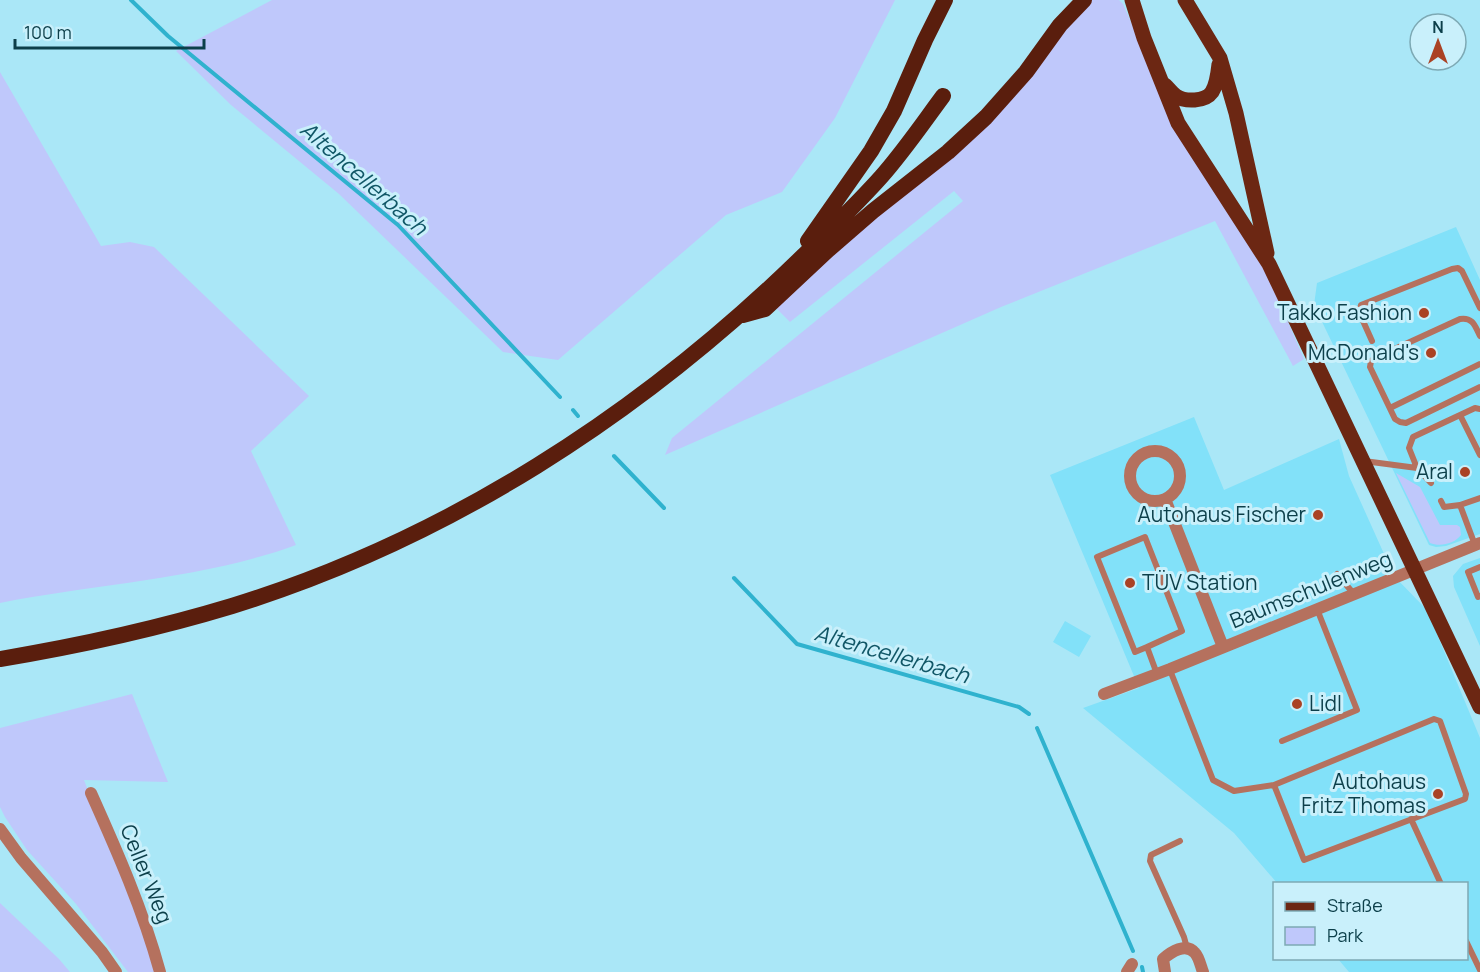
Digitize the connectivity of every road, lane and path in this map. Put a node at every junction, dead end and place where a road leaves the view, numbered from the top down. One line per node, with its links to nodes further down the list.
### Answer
1 (945, 0): 9 (highway)
2 (1084, 0): 11 (highway)
3 (1132, 0): 6 (main road)
4 (1185, 0): 5 (main road)
5 (1220, 58): 6 (main road); 8 (main road)
6 (1161, 81): 8 (main road)
7 (943, 96): 9 (highway)
8 (1269, 264): 20 (main road)
9 (784, 274): 11 (highway)
10 (1480, 308): 13 (lane)
11 (739, 316): 36 (highway)
12 (1480, 336): 16 (lane)
13 (1372, 341)
14 (1480, 364): 16 (lane)
15 (1480, 387): 16 (lane)
16 (1390, 408)
17 (1480, 409): 18 (lane)
18 (1461, 417): 19 (lane); 21 (lane)
19 (1480, 455)
20 (1363, 461): 21 (lane); 29 (main road)
21 (1417, 468): 22 (lane)
22 (1431, 483)
23 (1480, 498): 26 (lane)
24 (1166, 499): 24 (street); 35 (street, Baumschulenweg)
25 (1441, 501): 26 (lane)
26 (1460, 505): 27 (lane)
27 (1477, 544): 29 (street, Baumschulenweg)
28 (1480, 567): 32 (lane)
29 (1414, 569): 31 (street, Baumschulenweg); 39 (main road)
30 (1337, 574): 31 (lane)
31 (1354, 594): 33 (street, Baumschulenweg)
32 (1479, 598)
33 (1317, 609): 35 (street, Baumschulenweg); 40 (lane)
34 (1147, 647): 34 (lane); 37 (lane)
35 (1223, 647): 37 (street, Baumschulenweg)
36 (0, 659)
37 (1163, 671): 38 (street, Baumschulenweg); 41 (lane)
38 (1104, 694)
39 (1480, 707)
40 (1282, 741)
41 (1274, 785): 43 (lane); 43 (lane)
42 (91, 793): 51 (street, Celler Weg)
43 (1411, 819): 46 (lane)
44 (0, 829): 50 (street)
45 (1180, 841): 48 (lane)
46 (1440, 882)
47 (1468, 942): 49 (lane)
48 (1187, 948): 52 (street); 53 (street)
49 (1480, 970)
50 (116, 972)
51 (160, 972)
52 (1165, 972)
53 (1203, 972)

